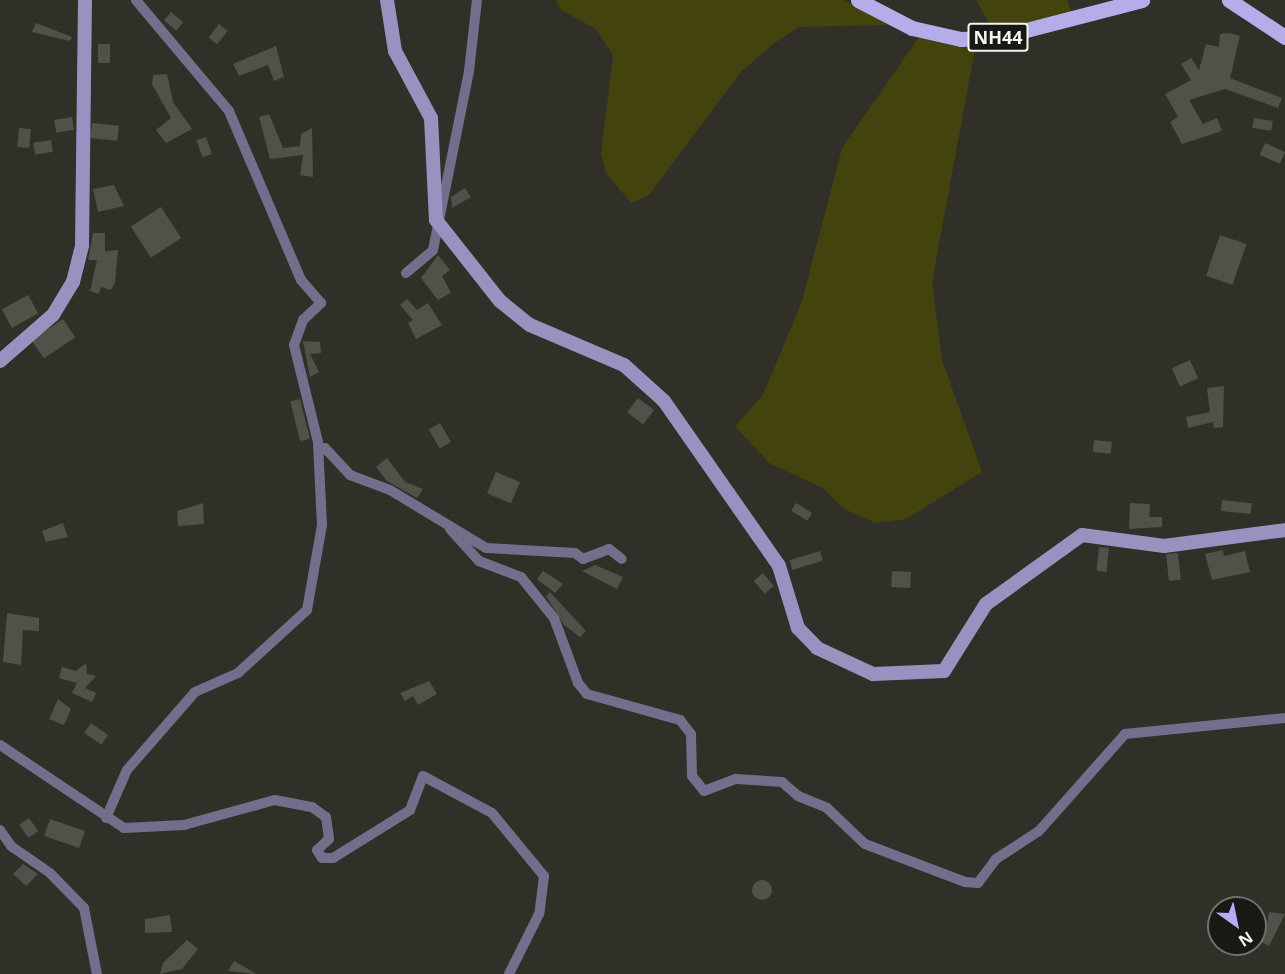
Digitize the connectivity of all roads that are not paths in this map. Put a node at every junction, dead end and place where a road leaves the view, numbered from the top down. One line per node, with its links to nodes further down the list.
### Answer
1 (85, 0): 11 (main road)
2 (136, 0): 12 (street)
3 (387, 0): 9 (main road)
4 (477, 0): 9 (street)
5 (858, 0): 6 (main road, NH44)
6 (1142, 0)
7 (1229, 0): 8 (main road)
8 (1285, 36)
9 (436, 220): 10 (street); 14 (main road)
10 (406, 273)
11 (0, 361)
12 (319, 452): 13 (street); 18 (street)
13 (450, 529): 15 (street); 16 (street)
14 (1285, 530)
15 (622, 559)
16 (1285, 718)
17 (0, 745): 18 (street)
18 (106, 818): 21 (street)
19 (0, 830): 20 (street)
20 (97, 974)
21 (509, 974)

